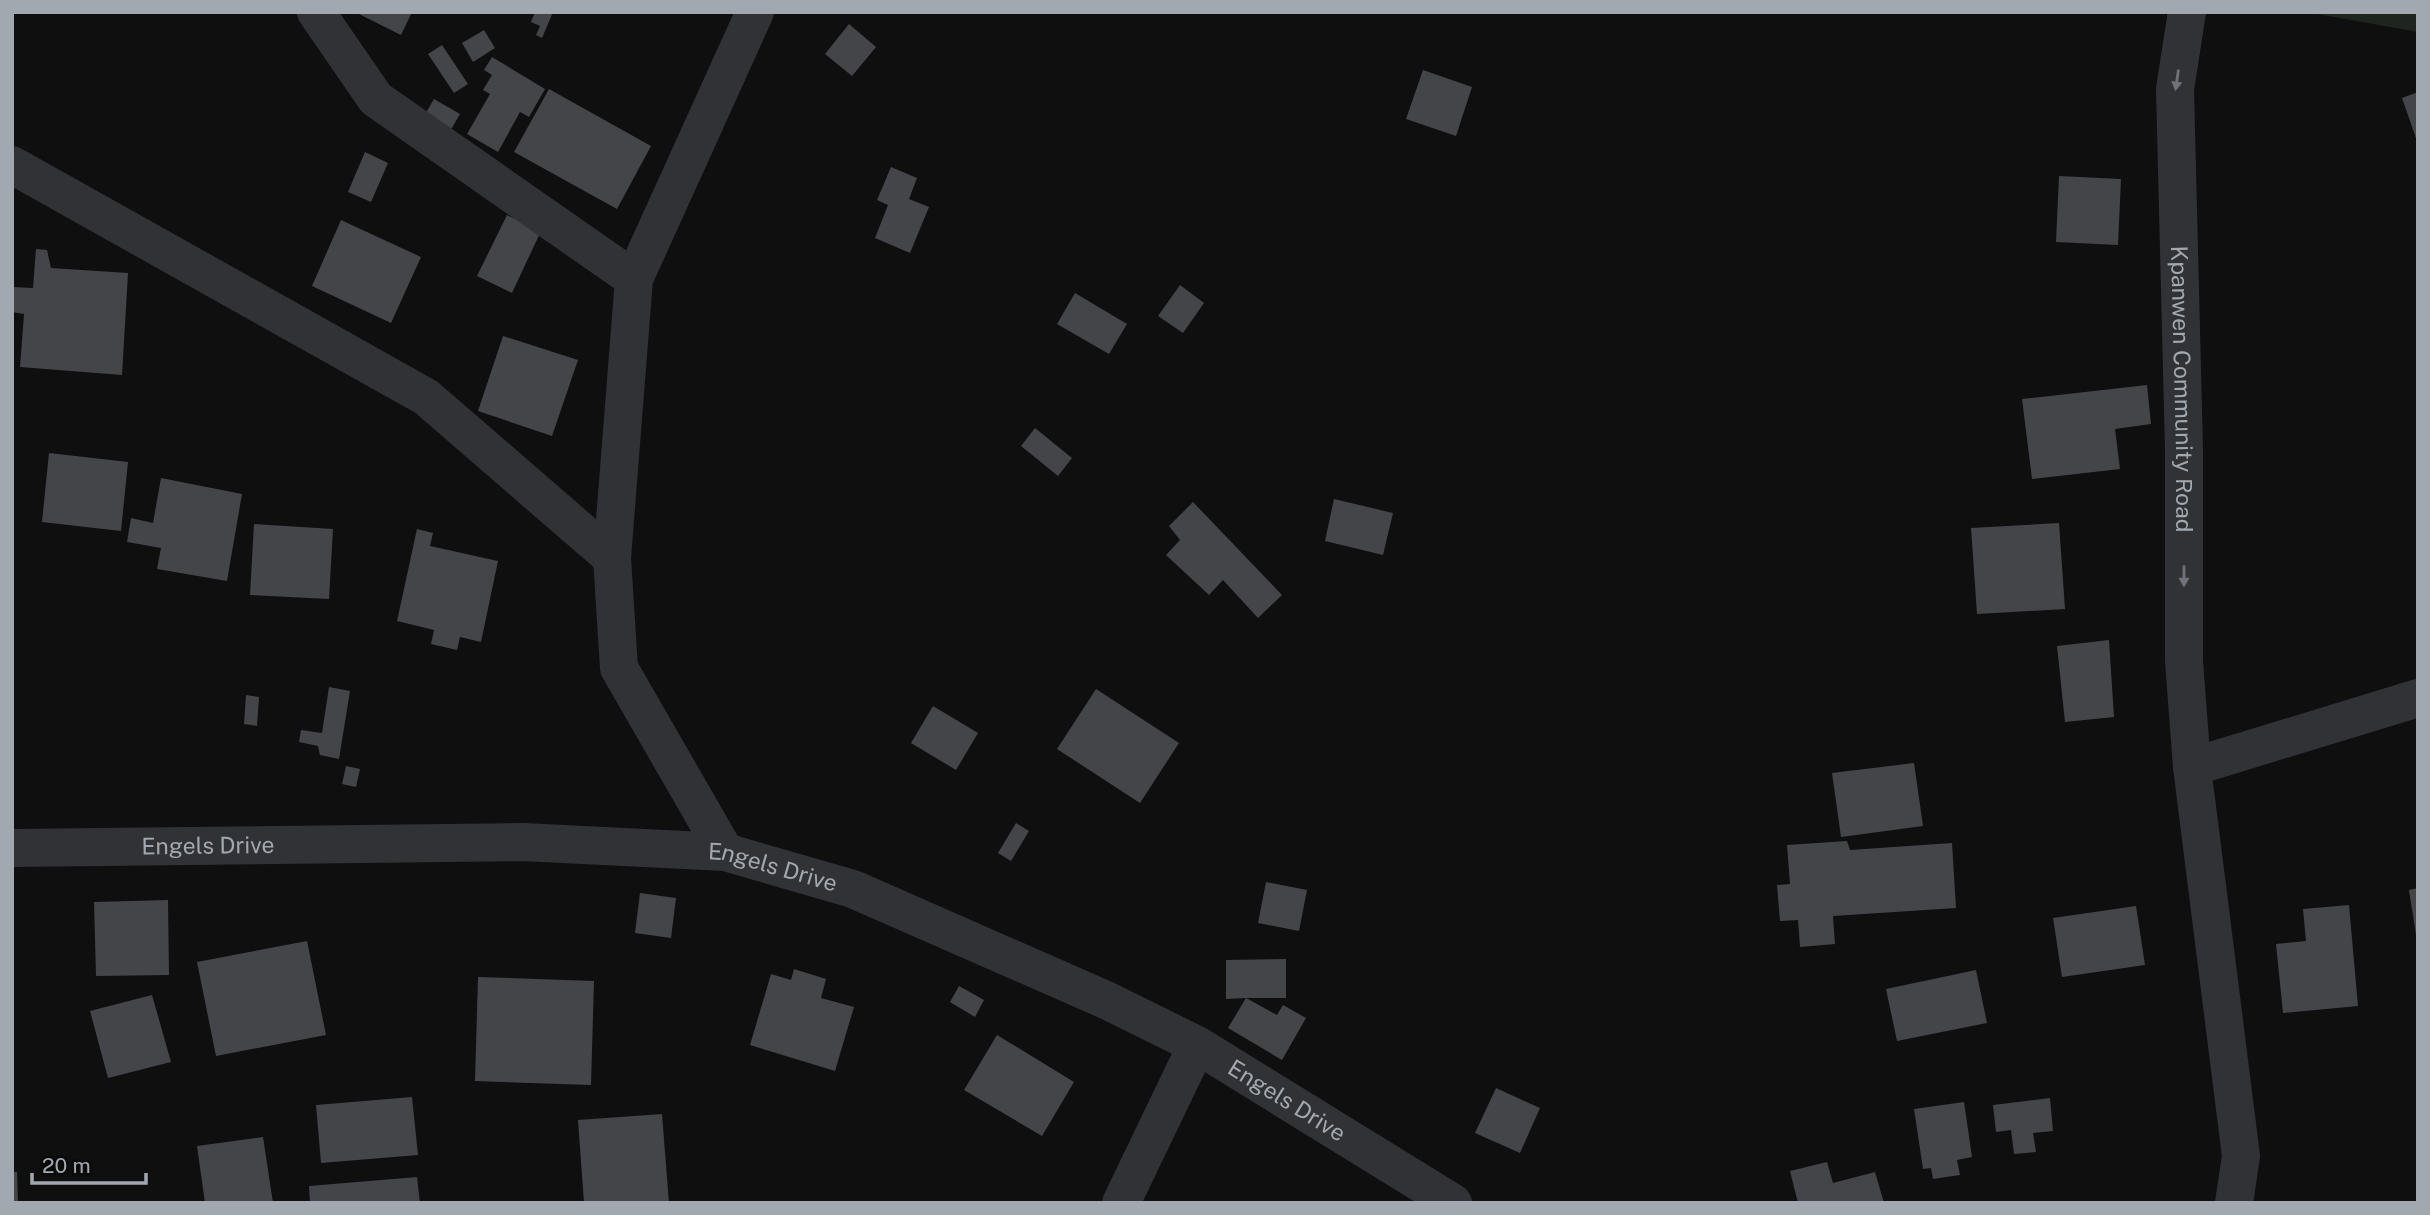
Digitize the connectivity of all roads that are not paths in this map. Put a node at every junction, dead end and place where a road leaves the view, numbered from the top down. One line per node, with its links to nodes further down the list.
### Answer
1 (316, 12): 5 (street)
2 (755, 12): 5 (street)
3 (2187, 12): 8 (street, Kpanwen Community Road, one-way to 8)
4 (12, 165): 6 (street)
5 (634, 279): 6 (street)
6 (612, 558): 10 (street)
7 (2418, 698): 8 (street)
8 (2192, 767): 14 (street, Kpanwen Community Road)
9 (12, 848): 10 (street, Engels Drive)
10 (725, 852): 11 (street, Engels Drive)
11 (1197, 1045): 12 (street); 13 (street, Engels Drive)
12 (1121, 1203)
13 (1453, 1203)
14 (2234, 1203)

